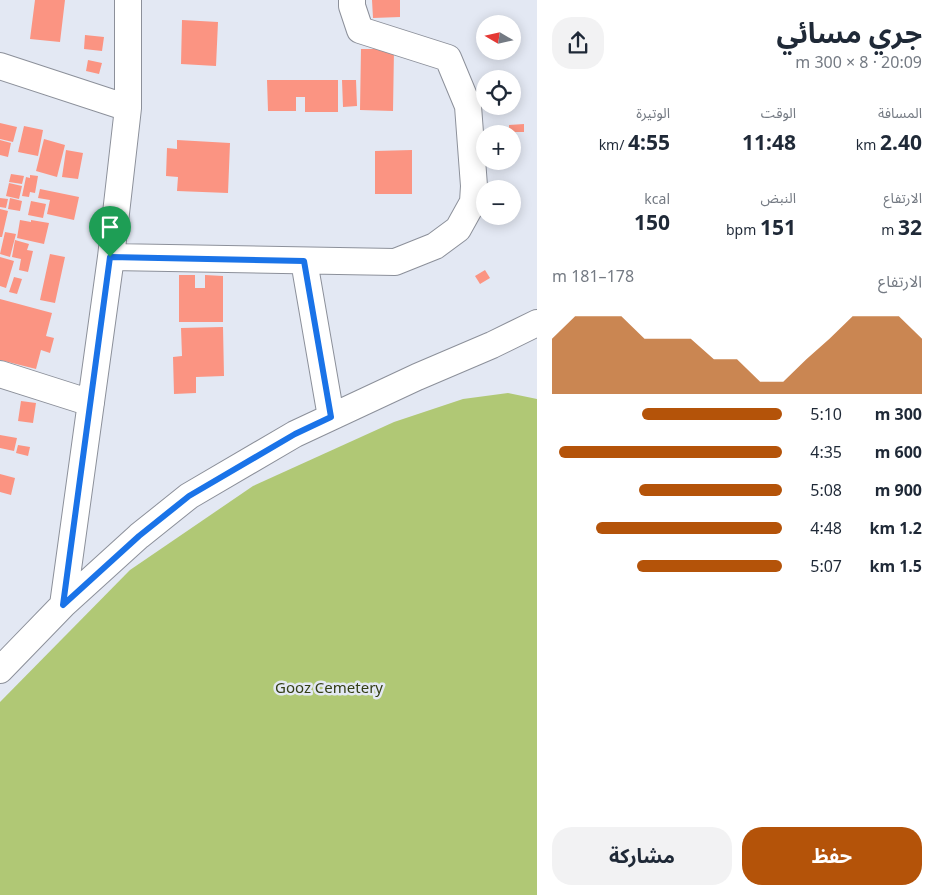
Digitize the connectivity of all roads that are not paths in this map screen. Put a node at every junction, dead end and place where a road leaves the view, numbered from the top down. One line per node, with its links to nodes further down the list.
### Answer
1 (128, 0): 4 (street)
2 (352, 0): 6 (street)
3 (0, 66): 4 (street)
4 (128, 108): 5 (street)
5 (110, 257): 6 (street); 9 (street)
6 (304, 261): 10 (street)
7 (537, 323): 10 (street)
8 (0, 374): 9 (street)
9 (91, 403): 11 (street)
10 (331, 417): 11 (street)
11 (63, 605): 12 (street)
12 (0, 670)

